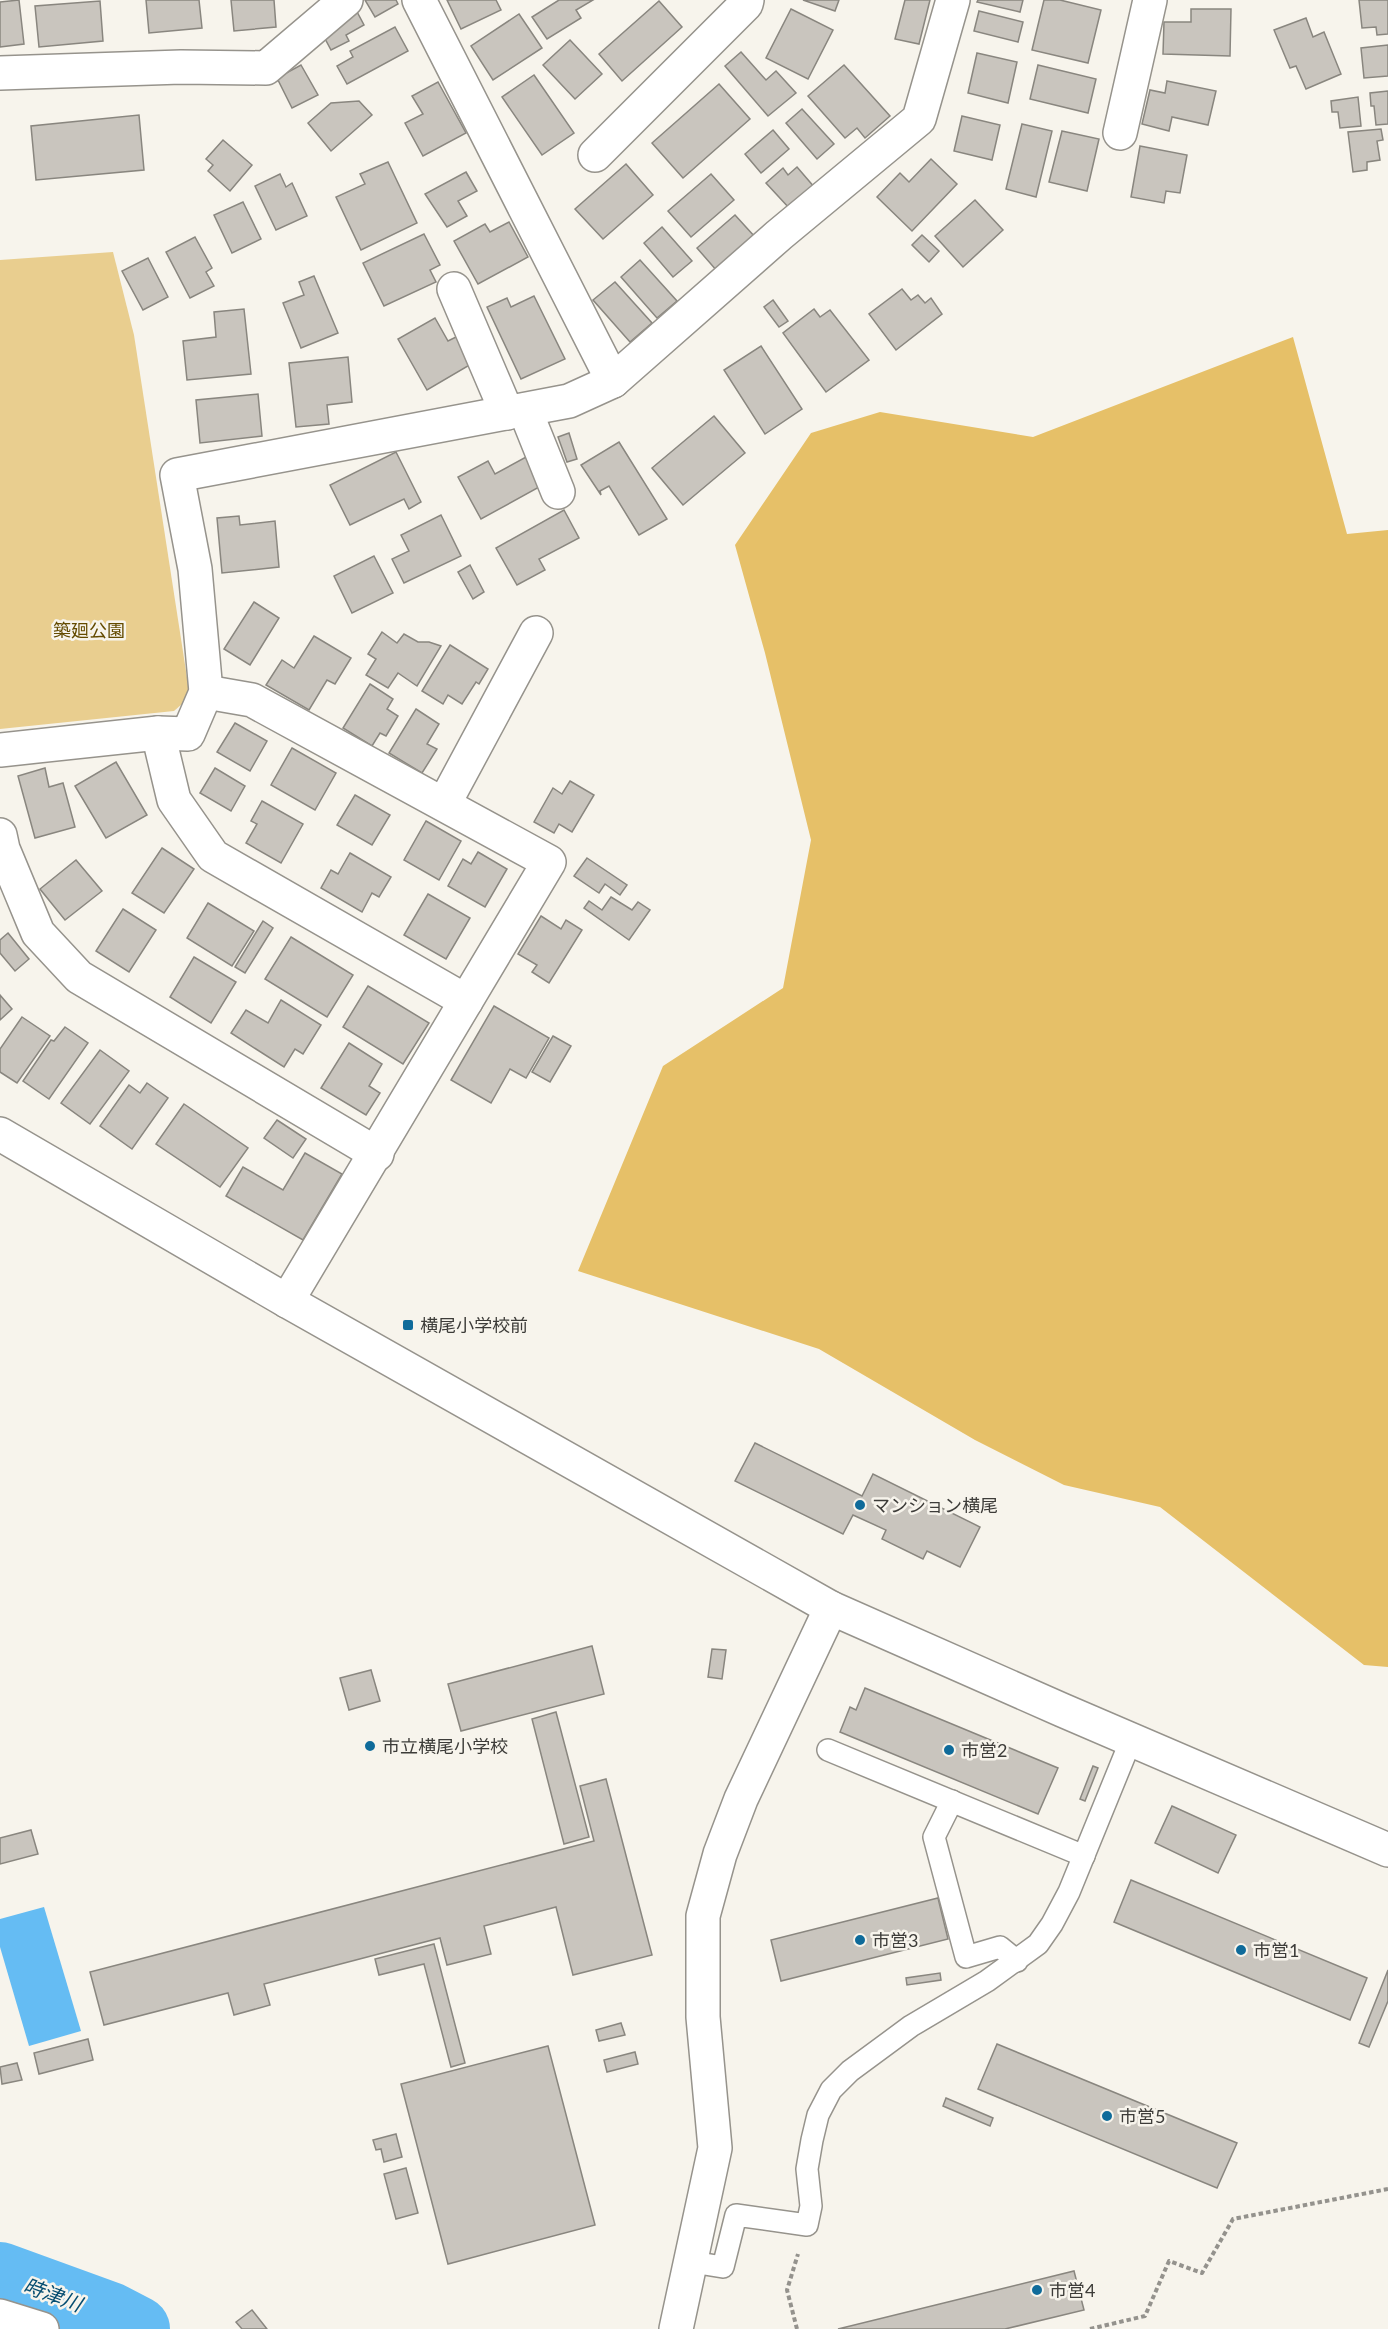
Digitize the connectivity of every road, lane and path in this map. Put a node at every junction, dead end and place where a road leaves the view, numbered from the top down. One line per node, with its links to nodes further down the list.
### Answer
1 (346, 0): 6 (street)
2 (419, 0): 10 (street)
3 (747, 0): 8 (street)
4 (953, 0): 10 (street)
5 (1150, 0): 7 (street)
6 (0, 73)
7 (1120, 133)
8 (595, 155)
9 (454, 289): 11 (street)
10 (613, 381): 11 (street)
11 (516, 412): 12 (street); 14 (street)
12 (558, 492)
13 (536, 633): 17 (street)
14 (206, 692): 15 (street); 17 (street)
15 (158, 733): 16 (street); 19 (street)
16 (0, 750)
17 (444, 804): 19 (street)
18 (0, 835): 21 (street)
19 (466, 1001): 21 (street)
20 (0, 1134): 22 (street)
21 (377, 1154): 22 (street)
22 (287, 1301): 23 (street)
23 (831, 1608): 24 (street); 32 (street)
24 (1131, 1740): 27 (street); 28 (lane)
25 (828, 1750): 26 (lane)
26 (952, 1801): 28 (lane); 29 (lane)
27 (1388, 1850)
28 (1084, 1856): 29 (lane)
29 (1017, 1961): 31 (lane)
30 (1388, 2188): 37 (path)
31 (807, 2225): 32 (lane); 36 (path)
32 (692, 2262): 35 (street)
33 (0, 2316): 34 (street)
34 (42, 2329)
35 (676, 2329)
36 (797, 2329)
37 (1090, 2329)

